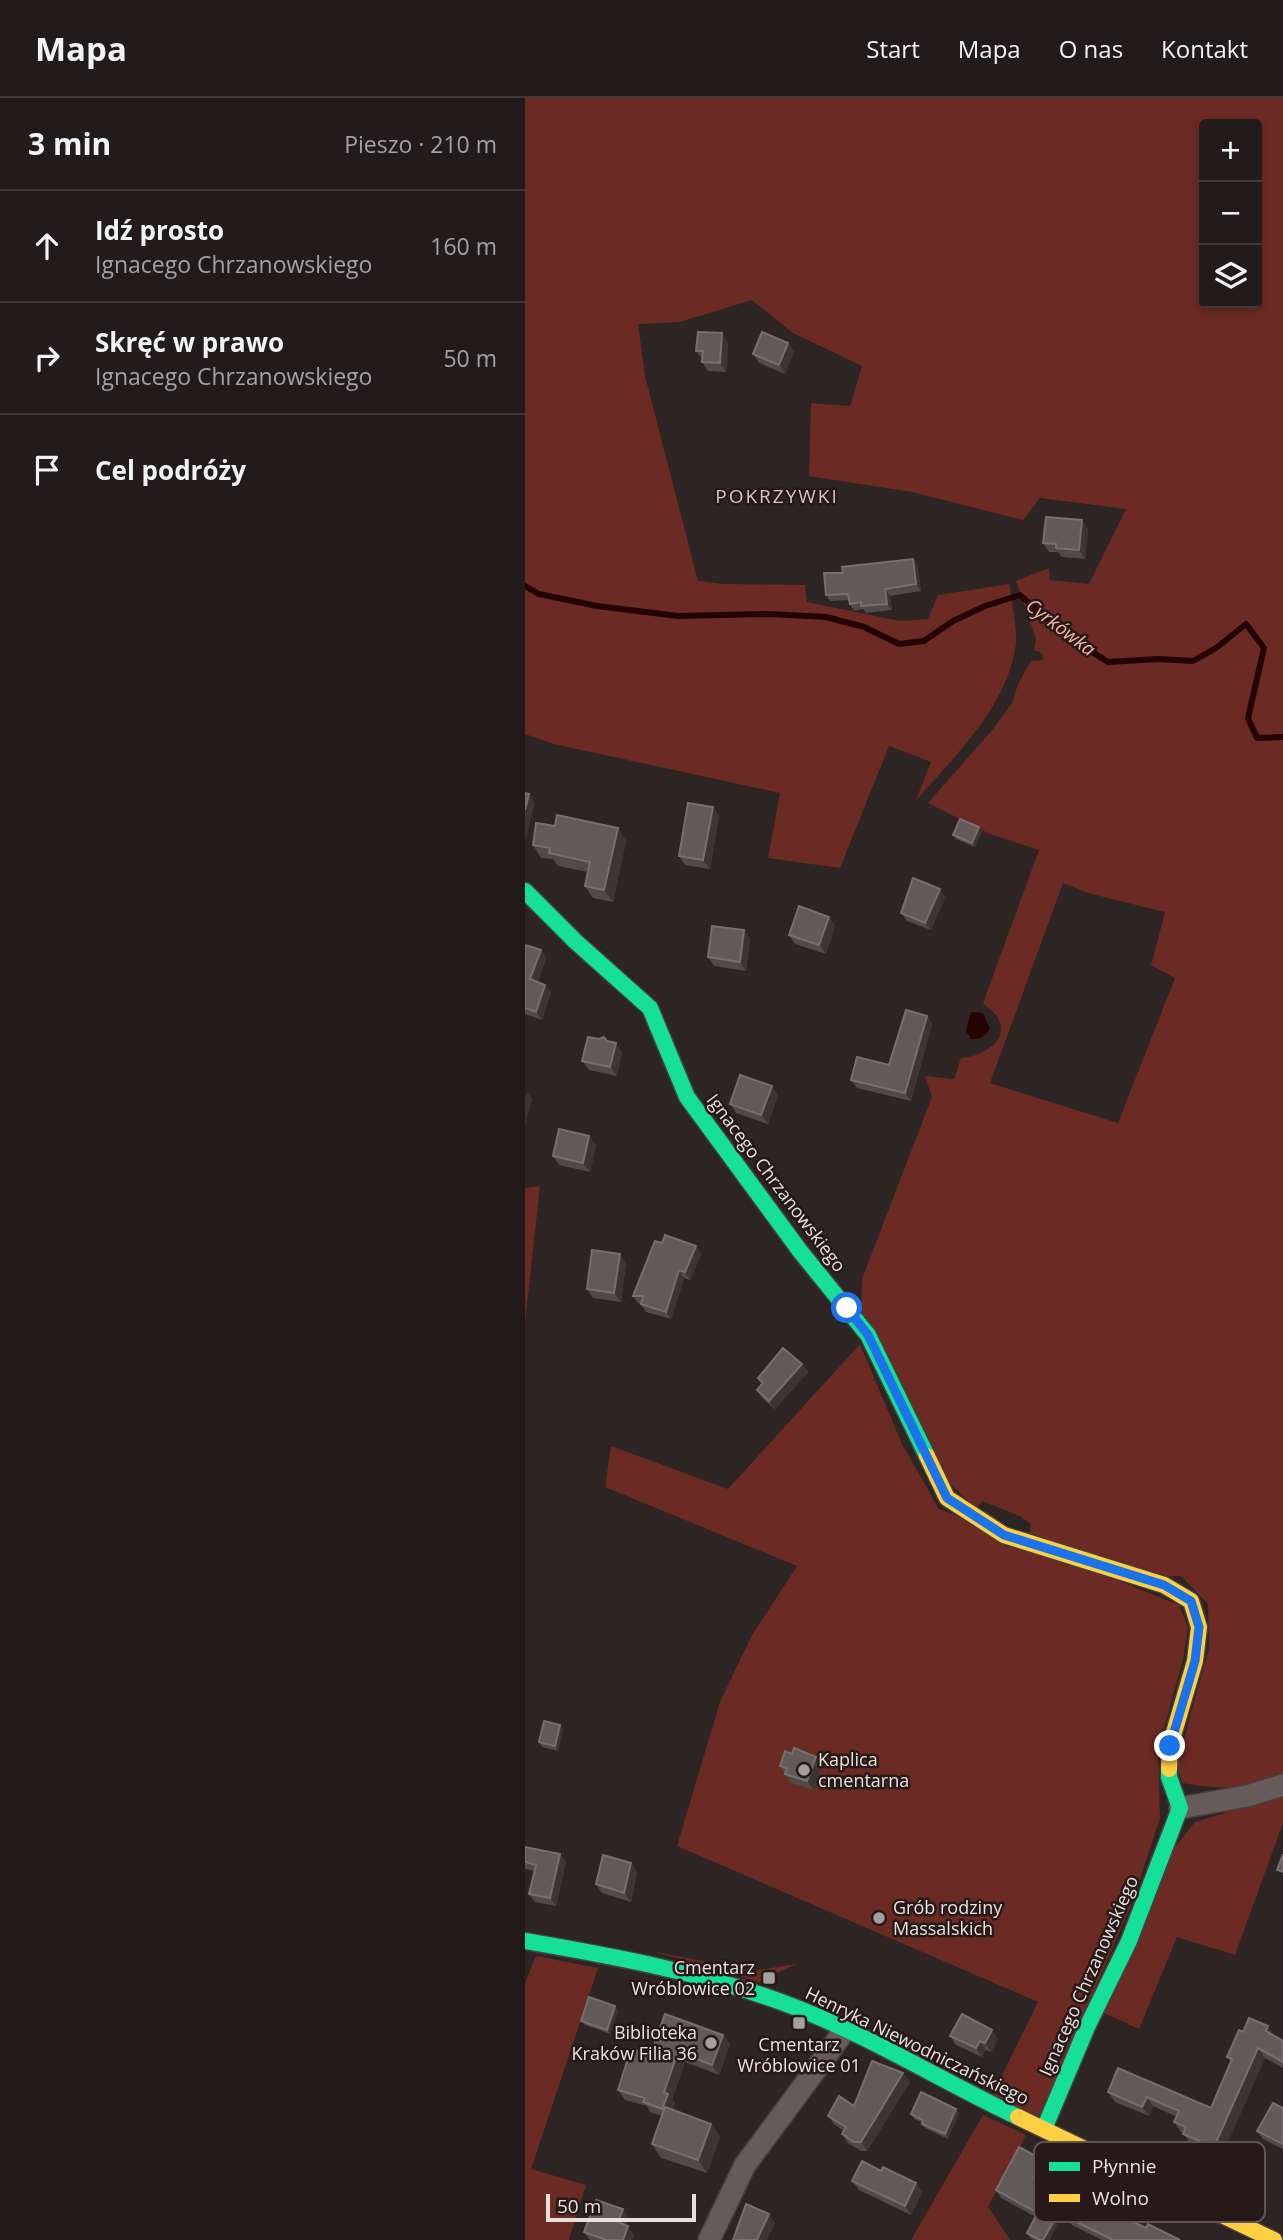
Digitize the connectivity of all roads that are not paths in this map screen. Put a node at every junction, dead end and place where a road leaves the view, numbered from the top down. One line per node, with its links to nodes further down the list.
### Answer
1 (525, 891): 3 (street, Ignacego Chrzanowskiego)
2 (1283, 1785): 3 (street)
3 (1180, 1808): 6 (street, Ignacego Chrzanowskiego)
4 (525, 1941): 5 (street, Henryka Niewodniczańskiego)
5 (845, 2030): 6 (street, Henryka Niewodniczańskiego); 9 (street)
6 (1044, 2129): 7 (street, Henryka Niewodniczańskiego)
7 (1070, 2142)
8 (1233, 2222): 10 (street, Henryka Niewodniczańskiego)
9 (709, 2240)
10 (1274, 2240)

